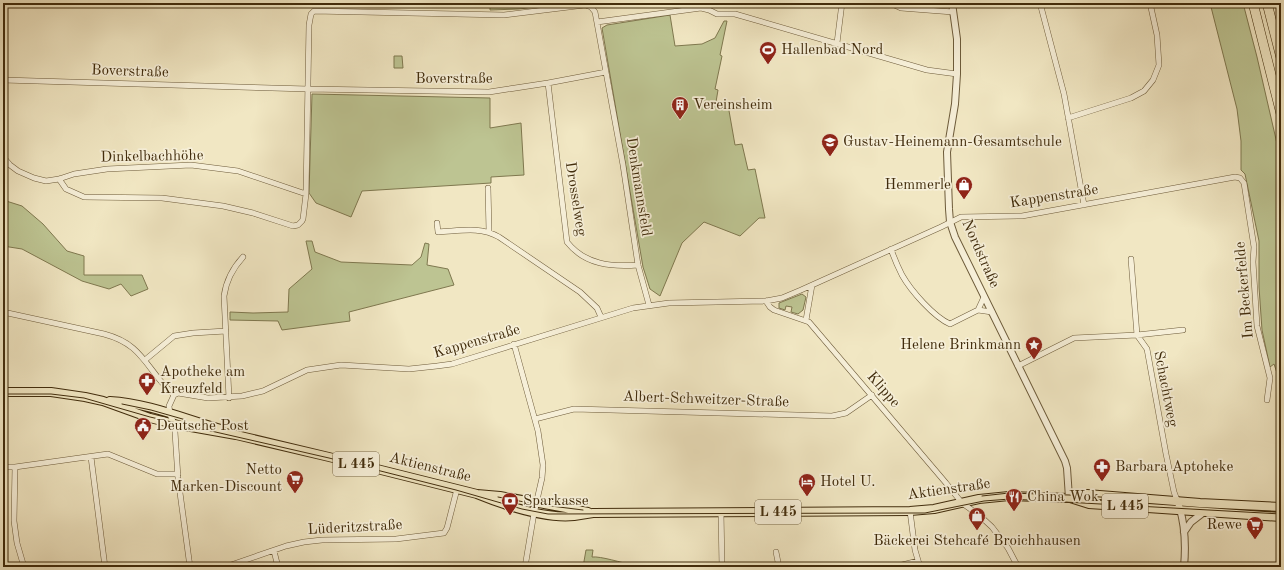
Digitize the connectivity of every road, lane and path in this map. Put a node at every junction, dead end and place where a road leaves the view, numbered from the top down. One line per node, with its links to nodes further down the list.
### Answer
1 (842, 3): 10 (street)
2 (890, 3): 8 (street)
3 (952, 3): 8 (street, Nordstraße)
4 (1040, 3): 18 (street)
5 (1150, 3): 18 (street)
6 (1253, 3): 17 (highway)
7 (1267, 3): 11 (highway)
8 (953, 12): 13 (street, Nordstraße)
9 (597, 22): 10 (street); 12 (street); 16 (street)
10 (837, 43): 13 (street)
11 (1281, 58)
12 (606, 72): 15 (street, Boverstraße); 31 (street, Denkmannsfeld)
13 (957, 74): 25 (street, Nordstraße)
14 (3, 80): 16 (street, Boverstraße)
15 (548, 83): 16 (street, Boverstraße); 31 (street, Drosselweg)
16 (308, 89): 23 (street)
17 (1281, 114)
18 (1068, 118): 24 (street)
19 (3, 157): 21 (street, Dinkelbachhöhe)
20 (1240, 178): 24 (street, Kappenstraße); 51 (street, Im Beckerfelde)
21 (59, 180): 23 (street, Dinkelbachhöhe); 23 (street)
22 (488, 188): 27 (street)
23 (306, 194)
24 (1084, 205): 25 (street, Kappenstraße)
25 (950, 222): 28 (street, Kappenstraße); 33 (street, Nordstraße)
26 (436, 223): 27 (street)
27 (489, 232): 39 (street)
28 (890, 249): 32 (street, Kappenstraße); 36 (street)
29 (243, 257): 42 (street)
30 (1131, 259): 43 (street, Schachtweg)
31 (638, 265): 35 (street, Denkmannsfeld)
32 (812, 286): 34 (street, Kappenstraße); 40 (street)
33 (984, 297): 36 (street); 38 (street, Nordstraße)
34 (766, 302): 35 (street, Kappenstraße); 40 (street)
35 (649, 305): 39 (street, Kappenstraße)
36 (978, 310): 38 (street)
37 (3, 312): 45 (street)
38 (992, 312): 46 (street, Nordstraße)
39 (601, 317): 44 (street, Kappenstraße)
40 (806, 320): 49 (street, Klippe)
41 (1183, 330): 43 (street)
42 (226, 331): 45 (street); 50 (street)
43 (1137, 335): 46 (street); 63 (street, Schachtweg)
44 (514, 344): 50 (street, Kappenstraße); 54 (street)
45 (145, 360): 48 (street)
46 (1018, 366): 62 (street, Nordstraße)
47 (3, 392): 52 (main road, Aktienstraße / L 445)
48 (174, 395): 50 (street, Kappenstraße); 53 (street)
49 (872, 395): 54 (street, Albert-Schweitzer-Straße); 65 (street, Klippe)
50 (229, 398)
51 (1267, 400)
52 (103, 401): 53 (main road, Aktienstraße / L 445); 53 (main road, Aktienstraße / L 445)
53 (172, 419): 55 (main road, Aktienstraße / L 445); 55 (main road, Aktienstraße / L 445); 59 (street)
54 (535, 419): 64 (street)
55 (236, 435): 60 (main road, Aktienstraße / L 445)
56 (90, 457): 58 (street); 59 (street); 79 (street)
57 (3, 467): 58 (street)
58 (15, 467): 78 (street)
59 (178, 474): 80 (street)
60 (457, 489): 61 (main road, Aktienstraße / L 445); 75 (street, Lüderitzstraße)
61 (477, 494): 64 (main road, Aktienstraße / L 445); 71 (main road, Aktienstraße / L 445)
62 (1069, 498): 63 (main road, Aktienstraße / L 445); 65 (main road, Aktienstraße / L 445); 67 (main road, Aktienstraße / L 445)
63 (1177, 500): 66 (main road, Aktienstraße / L 445); 67 (street)
64 (536, 503): 71 (street); 72 (main road, Aktienstraße / L 445)
65 (962, 503): 68 (main road, Aktienstraße / L 445); 87 (street, Klippe)
66 (1281, 507)
67 (1182, 510): 70 (main road, Aktienstraße / L 445); 74 (street)
68 (910, 511): 69 (main road, Aktienstraße / L 445); 77 (street)
69 (721, 512): 72 (main road, Aktienstraße / L 445); 84 (street)
70 (1204, 512): 73 (main road, Aktienstraße / L 445); 74 (street)
71 (534, 513): 72 (main road, Aktienstraße / L 445); 83 (street)
72 (593, 513)
73 (1281, 517)
74 (1184, 532): 88 (street)
75 (274, 551): 81 (street, Lüderitzstraße); 82 (street)
76 (776, 552): 85 (street)
77 (919, 564): 86 (street)
78 (24, 567)
79 (105, 567)
80 (190, 567)
81 (225, 567)
82 (278, 567)
83 (525, 567)
84 (722, 567)
85 (779, 567)
86 (894, 567)
87 (1018, 567)
88 (1184, 567)

